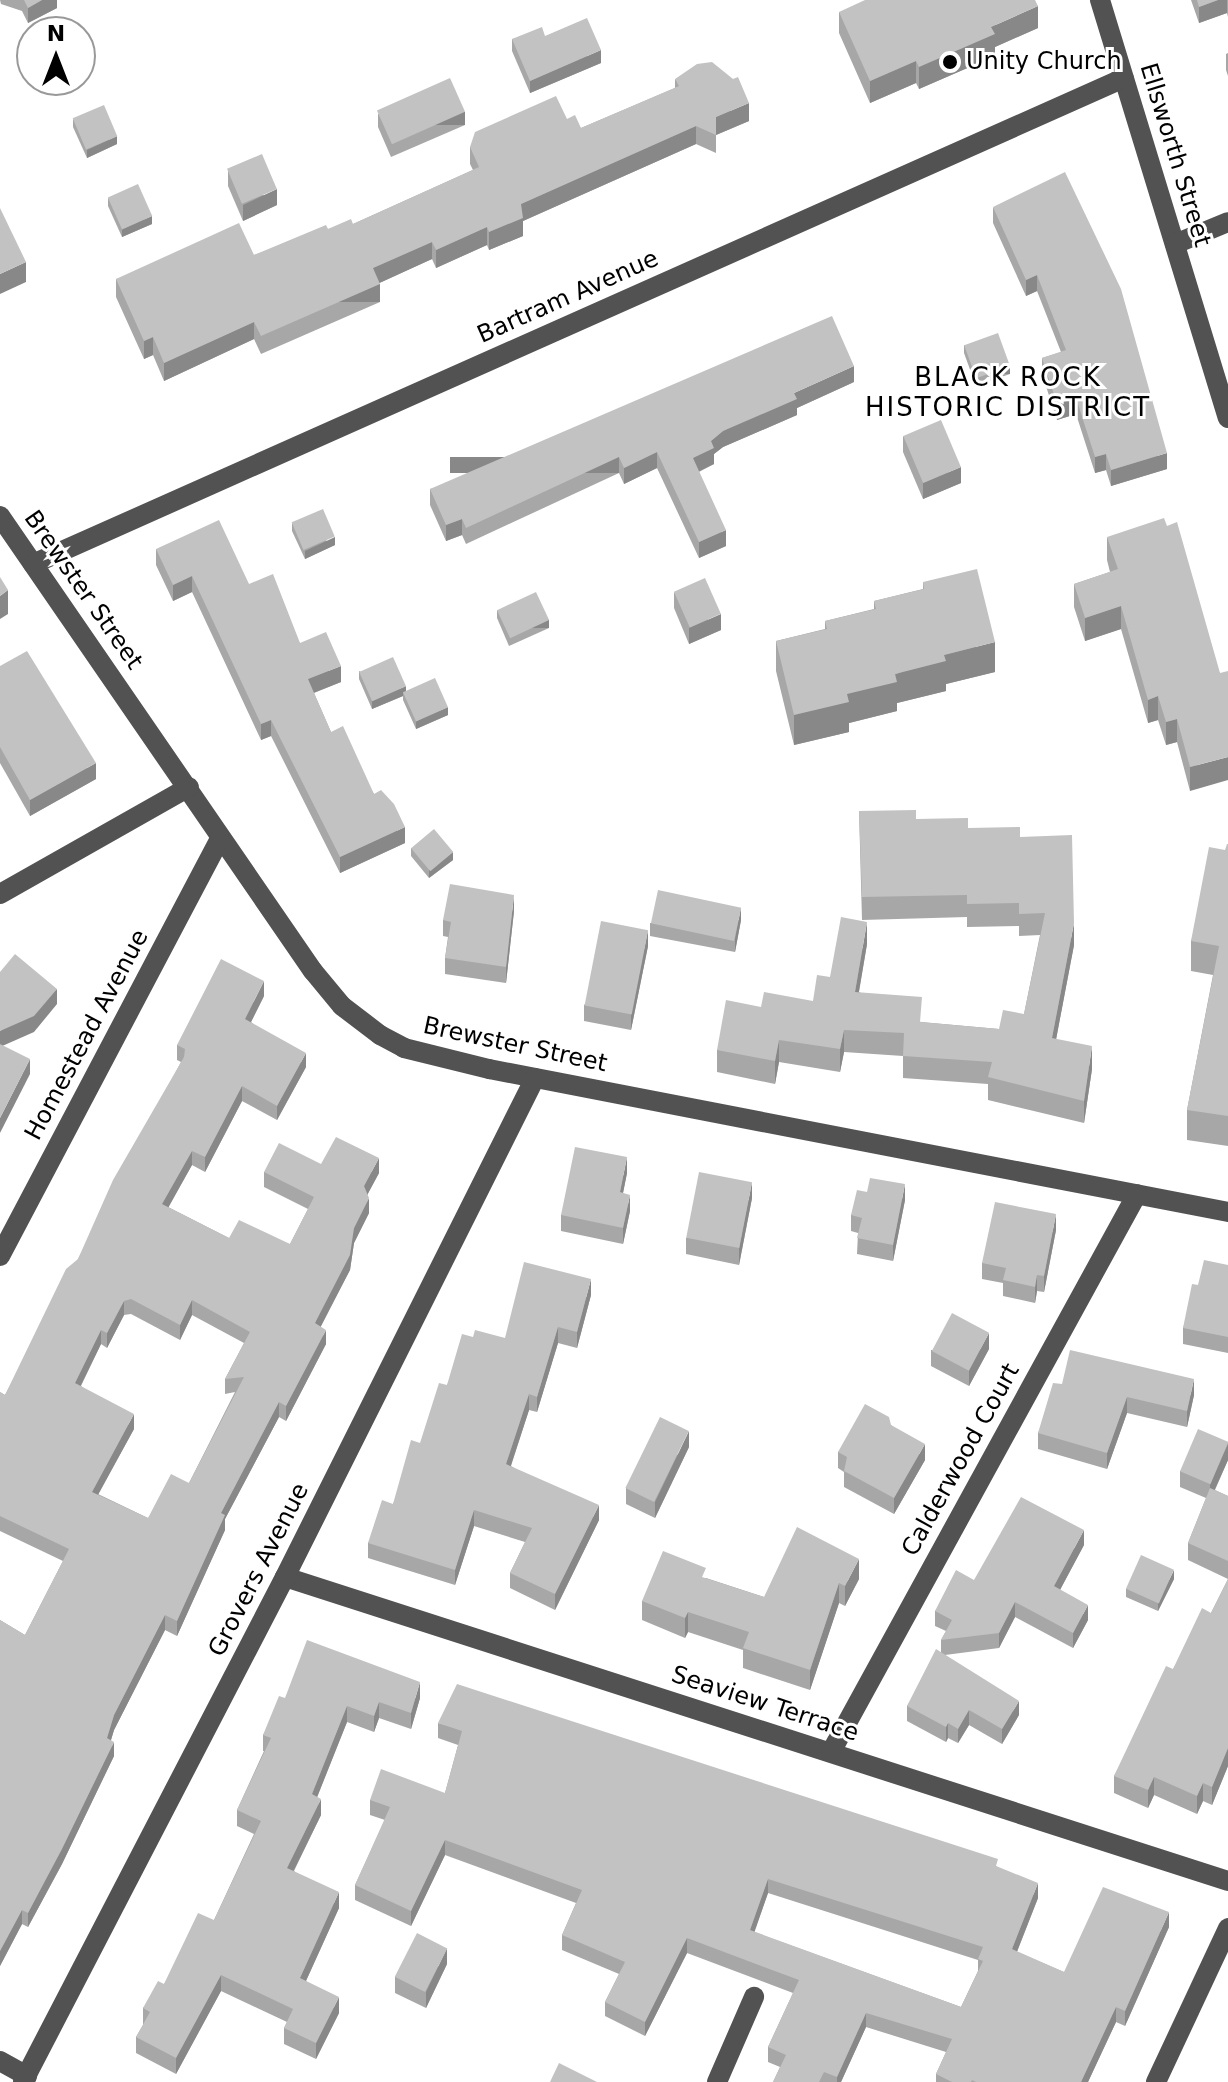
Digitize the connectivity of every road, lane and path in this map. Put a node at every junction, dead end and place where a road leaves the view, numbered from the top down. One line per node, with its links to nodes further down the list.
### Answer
1 (1100, 0): 2 (street, Ellsworth Street)
2 (1124, 78): 4 (street, Ellsworth Street); 7 (street, Bartram Avenue)
3 (1228, 222): 4 (street)
4 (1175, 244): 5 (street, Ellsworth Street)
5 (1228, 418)
6 (0, 516): 7 (street, Brewster Street)
7 (33, 564): 8 (street, Brewster Street)
8 (189, 787): 9 (street, Brewster Street); 10 (street)
9 (220, 838): 11 (street, Brewster Street); 14 (street, Homestead Avenue)
10 (0, 894)
11 (535, 1078): 12 (street, Brewster Street); 15 (street, Grovers Avenue)
12 (1137, 1194): 13 (street, Brewster Street); 16 (street, Calderwood Court)
13 (1228, 1212)
14 (0, 1256)
15 (285, 1577): 16 (street, Seaview Terrace); 21 (street, Grovers Avenue)
16 (831, 1752): 17 (street, Seaview Terrace)
17 (1228, 1881)
18 (1228, 1928): 23 (street)
19 (754, 1997): 22 (street)
20 (0, 2061): 21 (street)
21 (25, 2079)
22 (717, 2082)
23 (1156, 2082)

